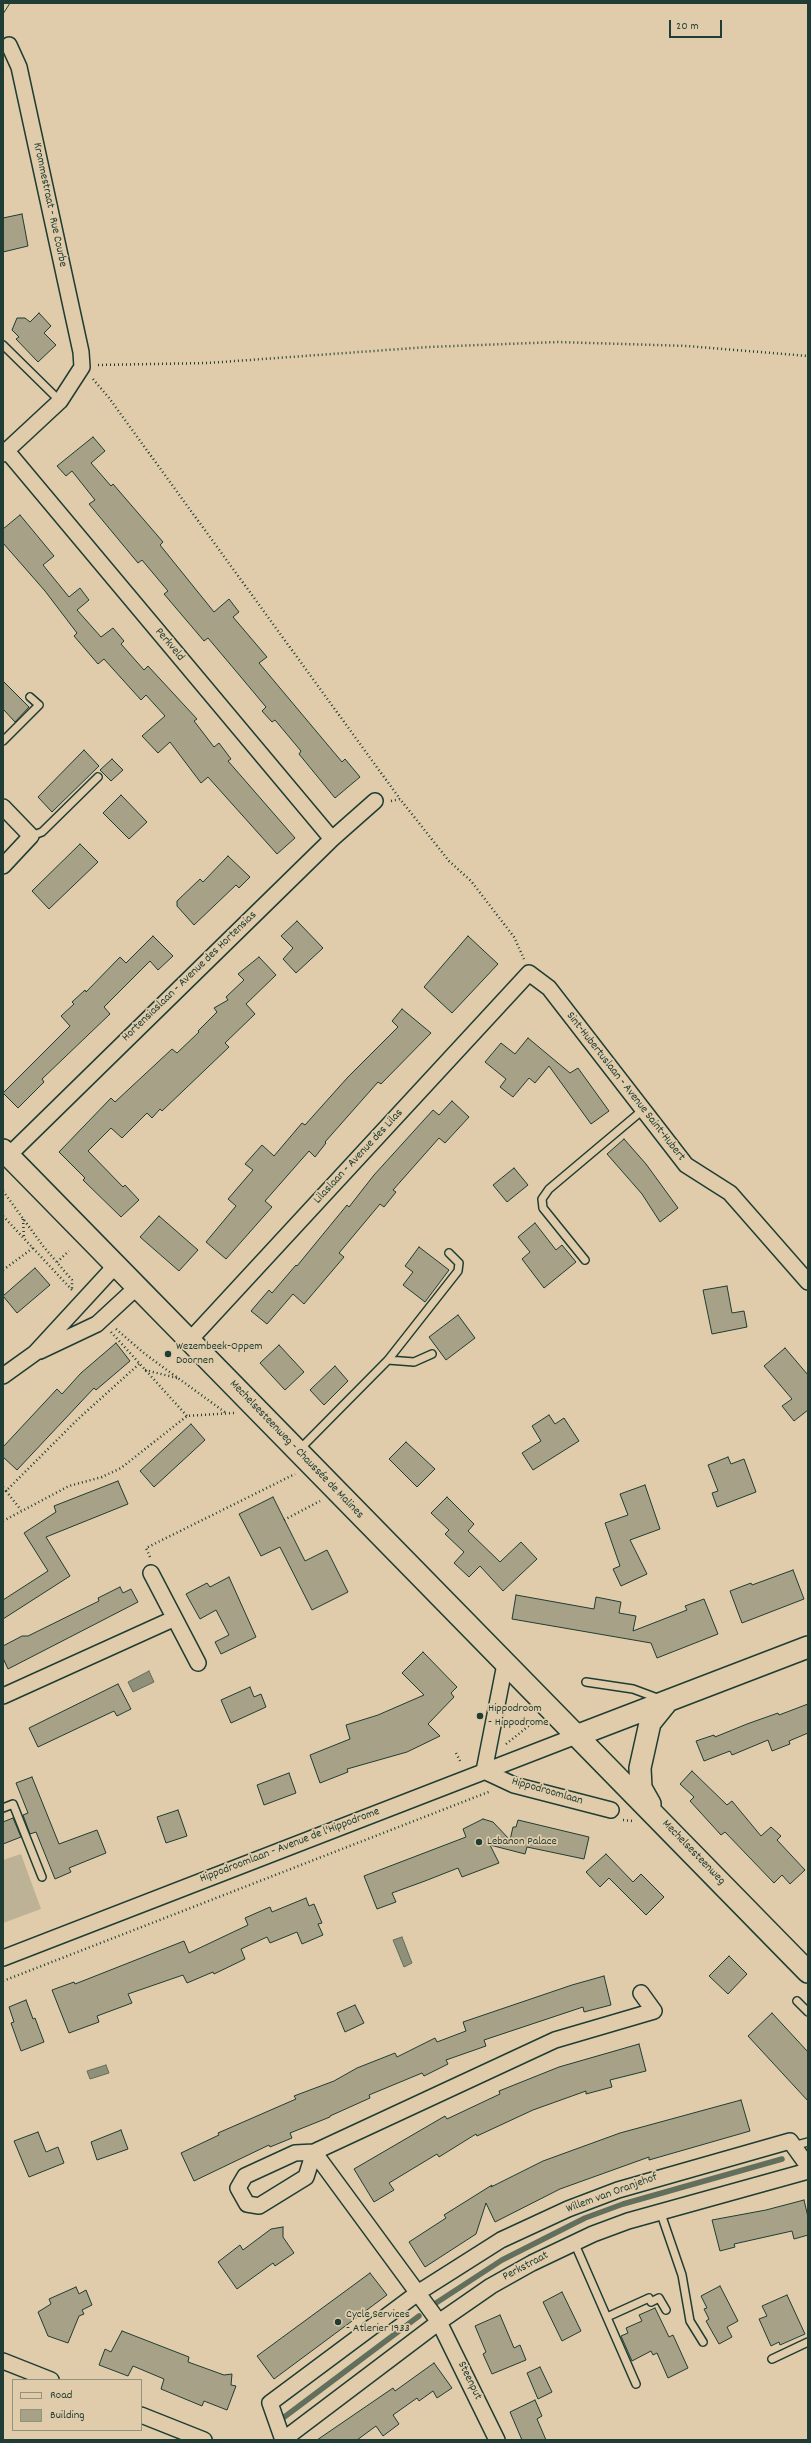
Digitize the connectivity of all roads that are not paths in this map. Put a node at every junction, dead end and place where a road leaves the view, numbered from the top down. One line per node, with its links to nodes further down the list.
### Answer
1 (9, 45): 3 (street, Krommestraat - Rue Courbe)
2 (3, 345): 3 (lane)
3 (60, 401): 4 (street)
4 (5, 452): 11 (street, Perkveld)
5 (30, 697): 6 (lane)
6 (3, 741)
7 (98, 777): 10 (lane)
8 (375, 801): 11 (street, Hortensiaslaan - Avenue des Hortensias)
9 (3, 807): 10 (street)
10 (31, 836): 12 (street)
11 (332, 839): 15 (street, Hortensiaslaan - Avenue des Hortensias)
12 (3, 866)
13 (530, 973): 14 (street, Sint-Hubertuslaan - Avenue Saint-Hubert); 21 (street, Lilaslaan - Avenue des Lilas)
14 (644, 1109): 17 (lane); 19 (street, Sint-Hubertuslaan - Avenue Saint-Hubert)
15 (6, 1153): 18 (main road, Mechelsesteenweg - Chaussée de Malines)
16 (449, 1253): 24 (lane)
17 (585, 1260)
18 (116, 1265): 20 (main road, Mechelsesteenweg - Chaussée de Malines); 22 (street)
19 (808, 1282)
20 (137, 1287): 21 (main road, Mechelsesteenweg - Chaussée de Malines); 22 (street)
21 (189, 1341): 26 (main road, Mechelsesteenweg - Chaussée de Malines)
22 (35, 1353): 25 (street)
23 (432, 1354): 24 (lane)
24 (388, 1360): 26 (lane)
25 (3, 1376)
26 (304, 1459): 31 (main road, Mechelsesteenweg - Chaussée de Malines)
27 (151, 1573): 28 (street)
28 (173, 1619): 30 (street); 33 (street)
29 (808, 1647): 34 (main road)
30 (198, 1663)
31 (505, 1664): 35 (main road, Mechelsesteenweg - Chaussée de Malines); 36 (street)
32 (586, 1682): 34 (lane)
33 (3, 1696)
34 (667, 1702): 35 (main road); 39 (main road)
35 (576, 1736): 36 (street, Hippodroomlaan - Avenue de l'Hippodrome); 39 (main road, Mechelsesteenweg)
36 (484, 1771): 38 (street, Hippodroomlaan); 41 (street, Hippodroomlaan - Avenue de l'Hippodrome)
37 (3, 1808): 40 (lane)
38 (611, 1810)
39 (663, 1823): 42 (main road, Mechelsesteenweg)
40 (42, 1877)
41 (3, 1958)
42 (808, 1972)
43 (641, 1993): 48 (street)
44 (797, 2000): 45 (lane)
45 (808, 2012)
46 (808, 2142): 47 (lane)
47 (793, 2146): 49 (street); 53 (street, Willem van Oranjehof)
48 (314, 2152): 48 (street); 53 (street)
49 (808, 2166)
50 (808, 2171): 51 (street, Perkstraat)
51 (660, 2211): 52 (street, Perkstraat); 57 (lane)
52 (574, 2242): 55 (lane); 56 (street, Perkstraat)
53 (419, 2292): 56 (street); 65 (street, Willem van Oranjehof)
54 (666, 2310): 55 (lane)
55 (607, 2317): 62 (lane)
56 (439, 2322): 65 (street, Perkstraat); 66 (street, Steenput)
57 (703, 2342)
58 (808, 2342): 59 (lane)
59 (772, 2359)
60 (3, 2361): 61 (street)
61 (48, 2379)
62 (636, 2384)
63 (142, 2415): 64 (street)
64 (204, 2440)
65 (283, 2440)
66 (497, 2440)

